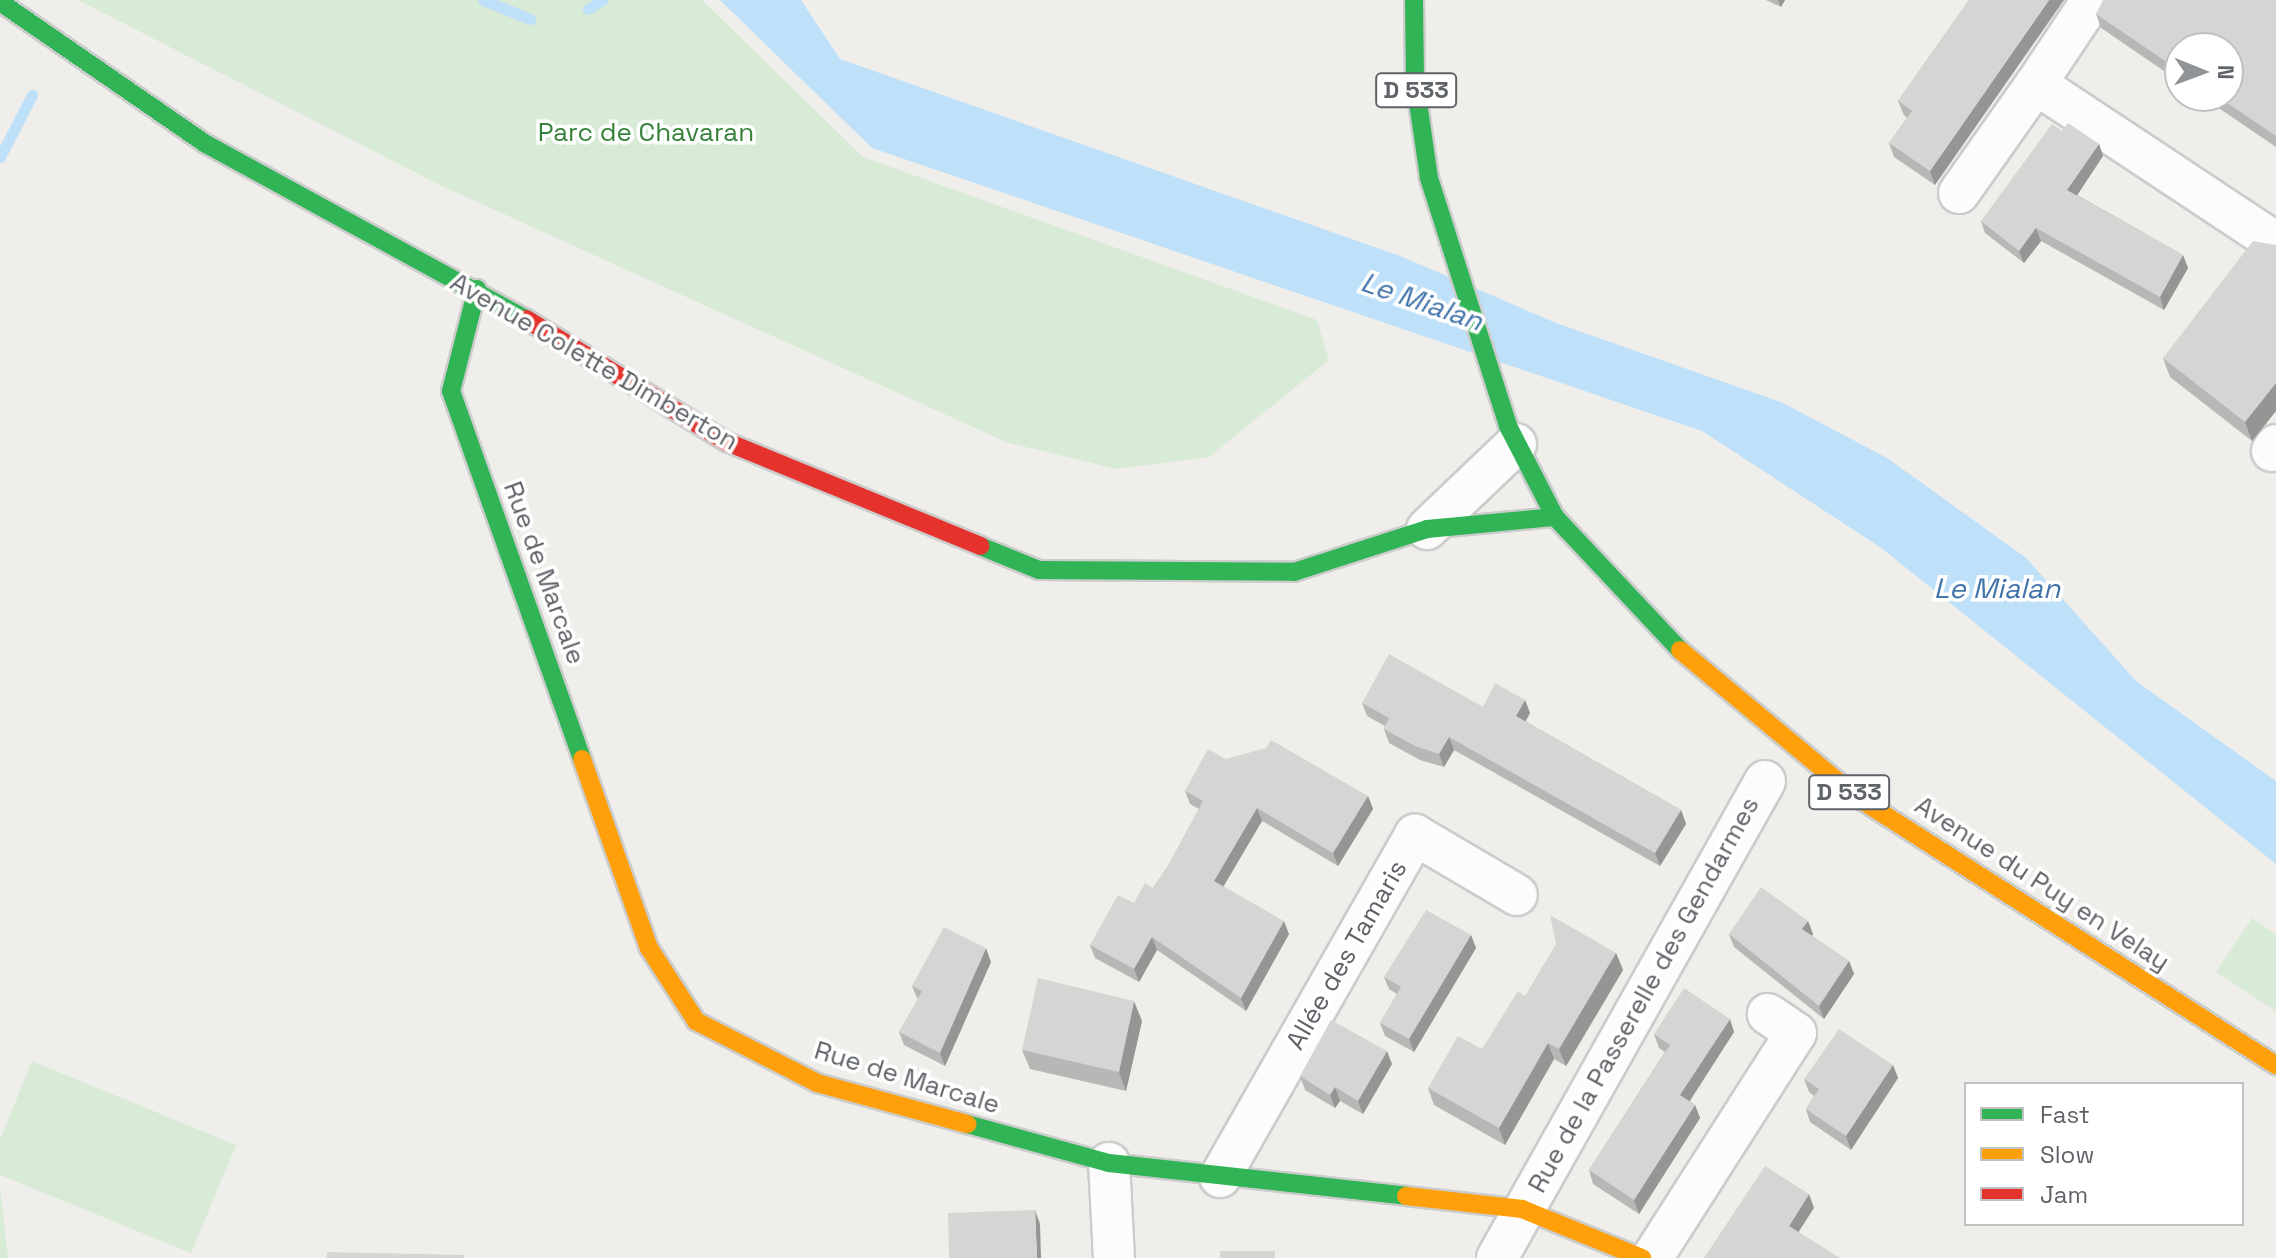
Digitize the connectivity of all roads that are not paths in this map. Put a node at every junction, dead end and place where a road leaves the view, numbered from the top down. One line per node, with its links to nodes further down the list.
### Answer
1 (1414, 0): 8 (street, Avenue du Puy en Velay / D 533)
2 (2092, 0): 4 (street)
3 (0, 2): 7 (street, Avenue Colette Dimberton)
4 (2036, 84): 5 (street); 6 (street)
5 (1959, 193)
6 (2276, 243)
7 (477, 289): 10 (street, Avenue Colette Dimberton); 15 (street, Rue de Marcale)
8 (1512, 435): 9 (street, Avenue du Puy en Velay / D 533); 10 (street, Avenue Colette Dimberton)
9 (1555, 517): 10 (street, Avenue Colette Dimberton); 14 (street, Avenue du Puy en Velay / D 533)
10 (1427, 529)
11 (1765, 781): 17 (street, Rue de la Passerelle des Gendarmes)
12 (1517, 895): 16 (street, Allée des Tamaris)
13 (1768, 1014): 21 (street)
14 (2276, 1065)
15 (1109, 1163): 16 (street, Rue de Marcale); 18 (street)
16 (1220, 1177): 17 (street, Rue de Marcale)
17 (1522, 1209): 19 (street, Rue de la Passerelle des Gendarmes); 20 (street, Rue de Marcale)
18 (1114, 1258)
19 (1497, 1258)
20 (1642, 1258)
21 (1652, 1258)

